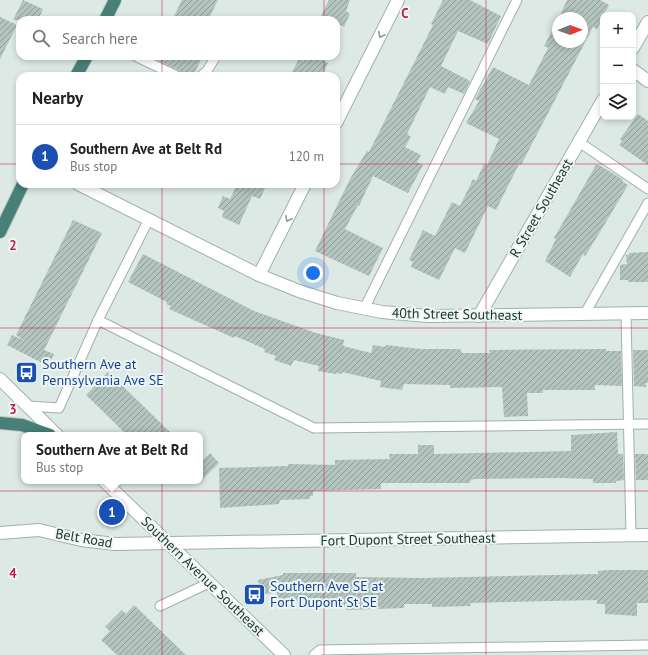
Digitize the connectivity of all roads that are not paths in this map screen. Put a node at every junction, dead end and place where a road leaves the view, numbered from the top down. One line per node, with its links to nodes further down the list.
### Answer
1 (115, 0): 4 (highway)
2 (398, 0): 16 (street, one-way to 16)
3 (517, 0): 26 (lane)
4 (107, 16)
5 (648, 22): 6 (street)
6 (636, 43)
7 (84, 60): 10 (highway)
8 (143, 60): 11 (lane)
9 (214, 60): 12 (lane)
10 (78, 72)
11 (169, 72)
12 (206, 72)
13 (636, 72): 14 (street)
14 (648, 81)
15 (600, 105): 17 (street, R Street Southeast)
16 (340, 115)
17 (579, 142): 21 (lane); 30 (street, R Street Southeast)
18 (21, 188): 24 (highway)
19 (86, 188): 23 (street, 40th Street Southeast)
20 (303, 188): 25 (street, one-way to 25)
21 (648, 189)
22 (648, 204): 29 (lane)
23 (149, 219): 25 (street, 40th Street Southeast); 31 (lane)
24 (0, 232)
25 (260, 275): 26 (street, 40th Street Southeast)
26 (364, 309): 30 (street, 40th Street Southeast)
27 (648, 313): 28 (street, 40th Street Southeast)
28 (626, 314): 29 (street, 40th Street Southeast); 35 (lane)
29 (584, 315): 30 (street, 40th Street Southeast)
30 (479, 316)
31 (98, 320): 33 (lane); 35 (lane)
32 (0, 379): 33 (street)
33 (29, 406): 38 (street)
34 (0, 423): 37 (highway)
35 (628, 424): 36 (lane); 41 (lane)
36 (648, 424)
37 (42, 432)
38 (54, 432)
39 (107, 484): 43 (street, Southern Avenue Southeast)
40 (0, 533): 43 (street, Belt Road)
41 (631, 535): 42 (street, Fort Dupont Street Southeast); 43 (street, Fort Dupont Street Southeast)
42 (648, 535)
43 (168, 543): 44 (street, Southern Avenue Southeast)
44 (209, 583): 45 (lane); 47 (street, Southern Avenue Southeast)
45 (160, 606)
46 (648, 645): 48 (lane)
47 (284, 655)
48 (314, 655)

